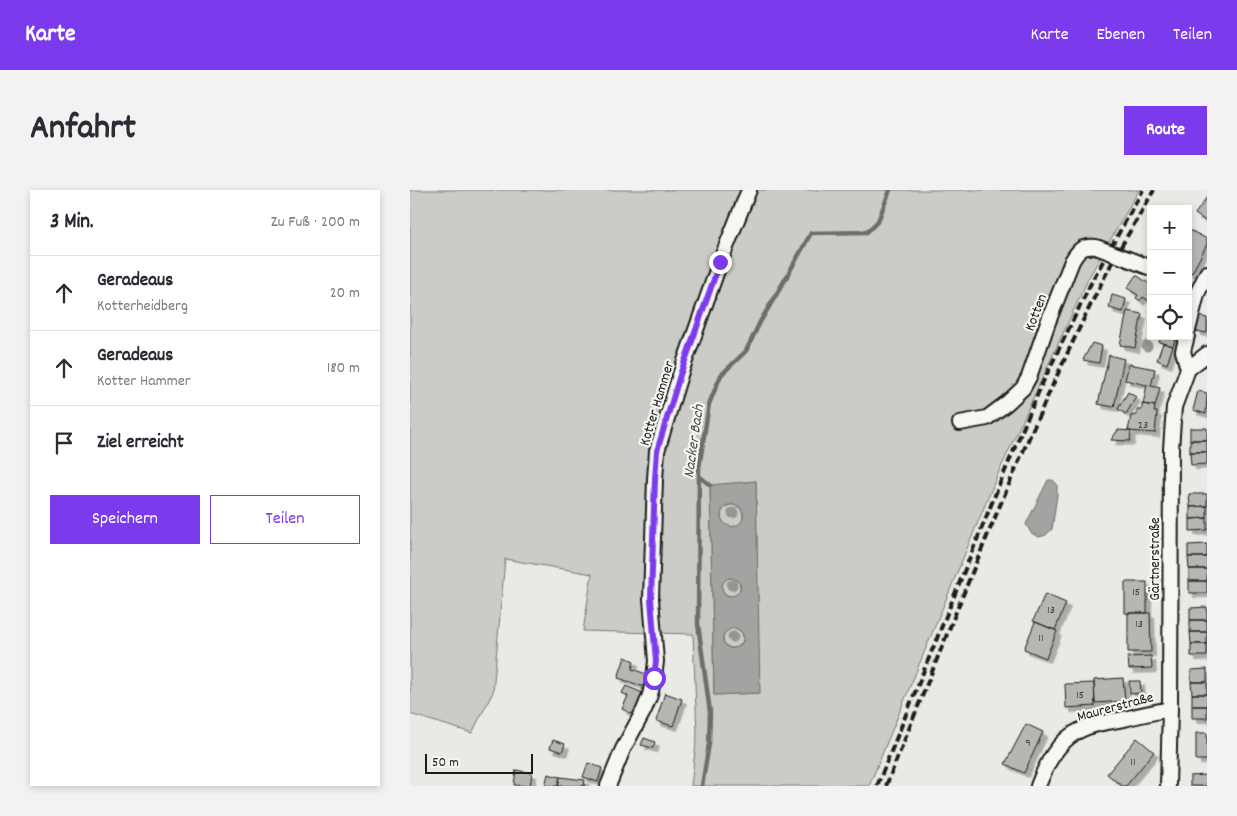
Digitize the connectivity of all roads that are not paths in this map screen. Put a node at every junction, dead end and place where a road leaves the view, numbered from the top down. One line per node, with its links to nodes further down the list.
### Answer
1 (749, 190): 10 (street, Kotter Hammer)
2 (1147, 266): 8 (street, Kotten, bridge)
3 (1207, 273): 4 (street)
4 (1192, 292)
5 (1186, 340): 7 (street, Gärtnerstraße)
6 (1207, 354): 7 (street)
7 (1188, 369): 9 (street, Gärtnerstraße)
8 (960, 423)
9 (1170, 709): 11 (street, Maurerstraße); 12 (street, Gärtnerstraße)
10 (608, 786)
11 (1038, 786)
12 (1168, 786)

